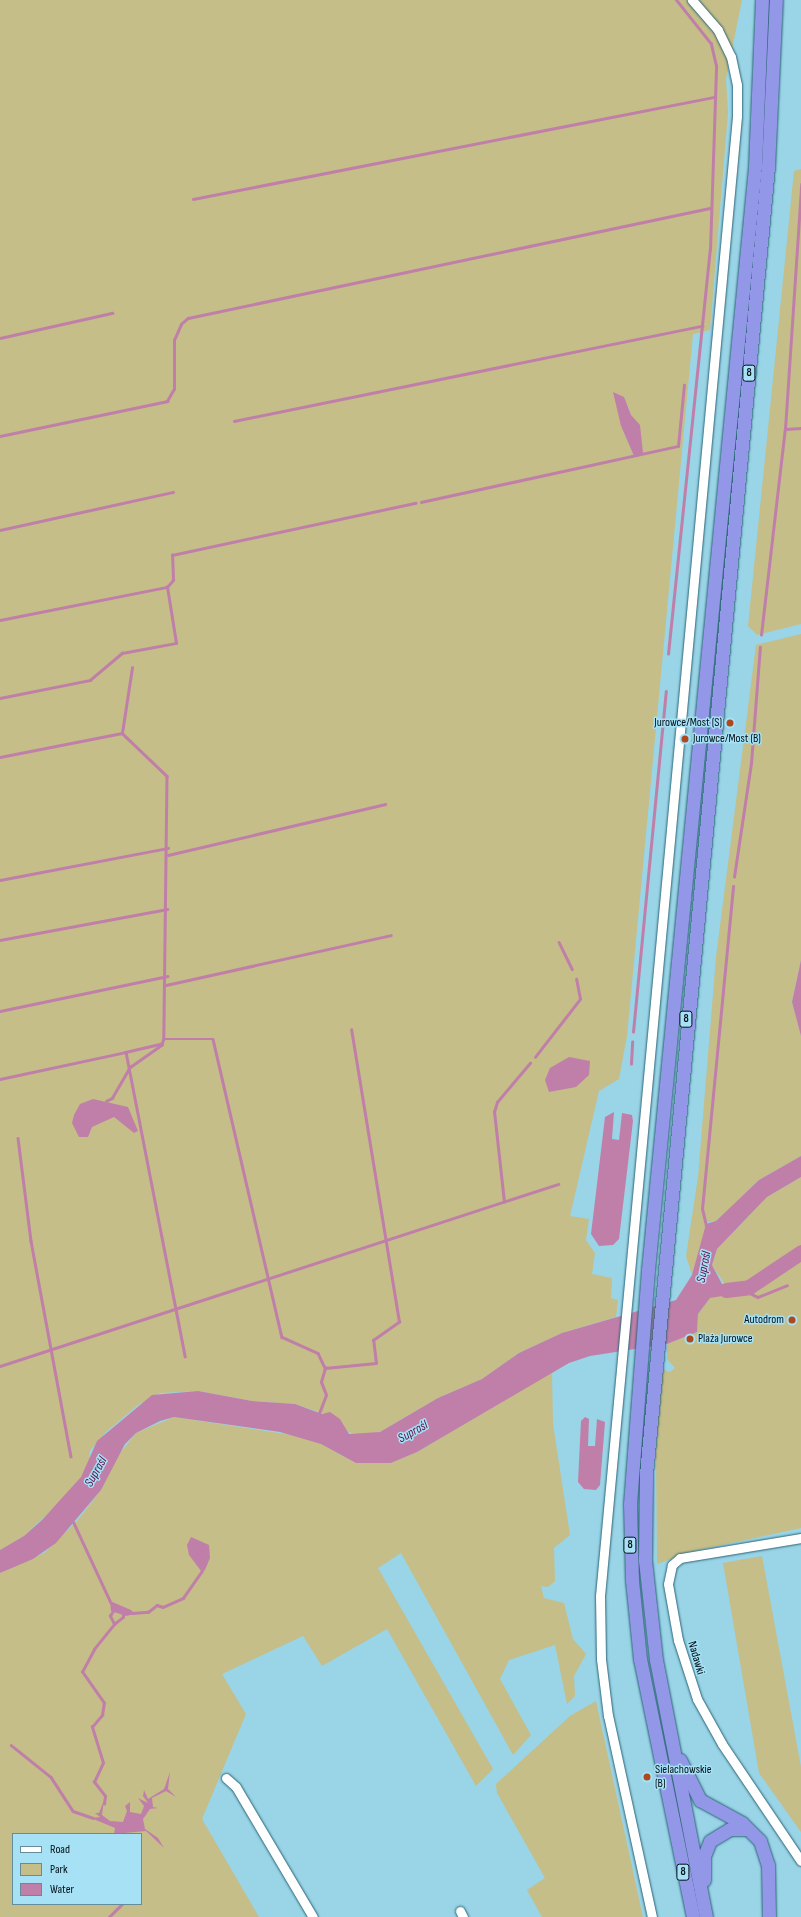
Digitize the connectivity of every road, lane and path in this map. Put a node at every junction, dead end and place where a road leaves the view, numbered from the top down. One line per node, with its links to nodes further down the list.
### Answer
1 (692, 0): 12 (street)
2 (762, 0): 13 (highway, 8)
3 (776, 0): 5 (highway, 8)
4 (801, 1538): 8 (street, Nadawki)
5 (668, 1730): 7 (highway); 9 (highway, 8)
6 (226, 1778): 11 (street)
7 (747, 1828): 9 (highway); 10 (highway)
8 (801, 1861)
9 (703, 1903): 14 (highway, 8)
10 (771, 1914)
11 (313, 1917)
12 (652, 1917)
13 (693, 1917)
14 (706, 1917)

